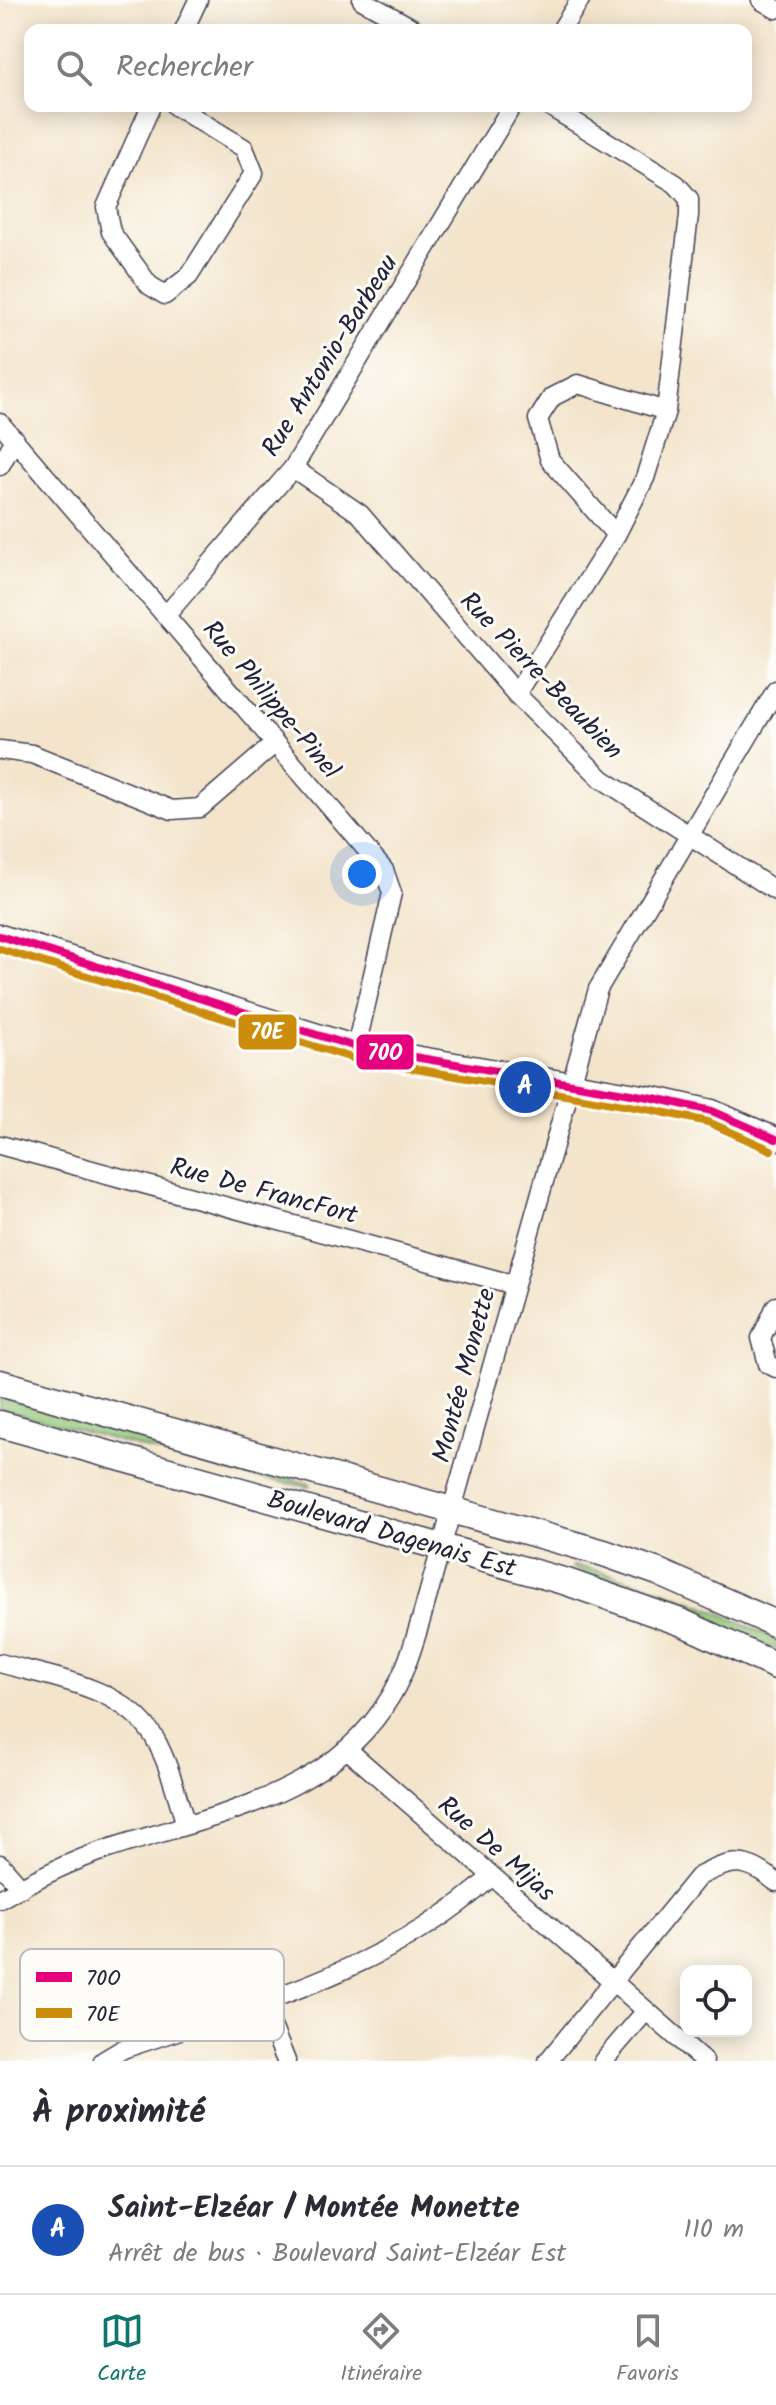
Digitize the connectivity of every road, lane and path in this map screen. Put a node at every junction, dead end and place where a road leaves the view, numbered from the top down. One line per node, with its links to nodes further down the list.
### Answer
1 (198, 0): 6 (street)
2 (362, 0): 7 (street)
3 (580, 0): 8 (street)
4 (761, 0): 5 (street)
5 (776, 9)
6 (187, 24)
7 (405, 24)
8 (565, 24)
9 (148, 112): 10 (street)
10 (185, 112)
11 (508, 112): 17 (street, Rue Antonio-Barbeau)
12 (559, 112): 13 (street)
13 (666, 411): 18 (street); 18 (street)
14 (0, 423): 15 (street, Rue Philippe-Pinel)
15 (15, 439): 16 (street); 19 (street, Rue Philippe-Pinel)
16 (0, 466)
17 (293, 468): 19 (street, Rue Antonio-Barbeau); 21 (street, Rue Pierre-Beaubien)
18 (616, 535): 21 (street)
19 (167, 614): 22 (street, Rue Philippe-Pinel)
20 (776, 690): 24 (street, Montée Monette)
21 (516, 694): 24 (street, Rue Pierre-Beaubien)
22 (274, 744): 23 (street); 27 (street, Rue Philippe-Pinel)
23 (0, 750)
24 (688, 836): 25 (street, Rue Pierre-Beaubien); 28 (street, Montée Monette)
25 (776, 891)
26 (0, 936): 27 (street)
27 (356, 1047): 28 (street)
28 (570, 1084): 29 (street); 31 (street, Montée Monette)
29 (776, 1139)
30 (0, 1145): 31 (street, Rue De FrancFort)
31 (515, 1285): 36 (street, Montée Monette)
32 (776, 1306): 33 (street)
33 (776, 1368)
34 (0, 1383): 36 (main road, Boulevard Dagenais Est)
35 (0, 1424): 37 (main road, Boulevard Dagenais Est)
36 (453, 1508): 37 (street, Montée Monette); 38 (main road, Boulevard Dagenais Est)
37 (442, 1546): 40 (main road, Boulevard Dagenais Est); 41 (street, Montée Monette)
38 (776, 1624)
39 (0, 1663): 42 (street)
40 (776, 1666)
41 (348, 1750): 42 (street, Montée Monette); 44 (street, Rue De Mijas)
42 (186, 1825): 46 (street, Montée Monette)
43 (0, 1864): 46 (street)
44 (491, 1877): 48 (street, Rue De Mijas); 49 (street)
45 (776, 1882): 48 (street)
46 (21, 1888): 47 (street, Montée Monette)
47 (0, 1899)
48 (613, 1984): 50 (street, Rue De Mijas); 55 (street)
49 (284, 1994)
50 (645, 2012): 56 (street); 57 (street, Rue De Mijas)
51 (146, 2041): 53 (street)
52 (278, 2041): 54 (street)
53 (103, 2061)
54 (286, 2061)
55 (548, 2061)
56 (603, 2061)
57 (704, 2061)

